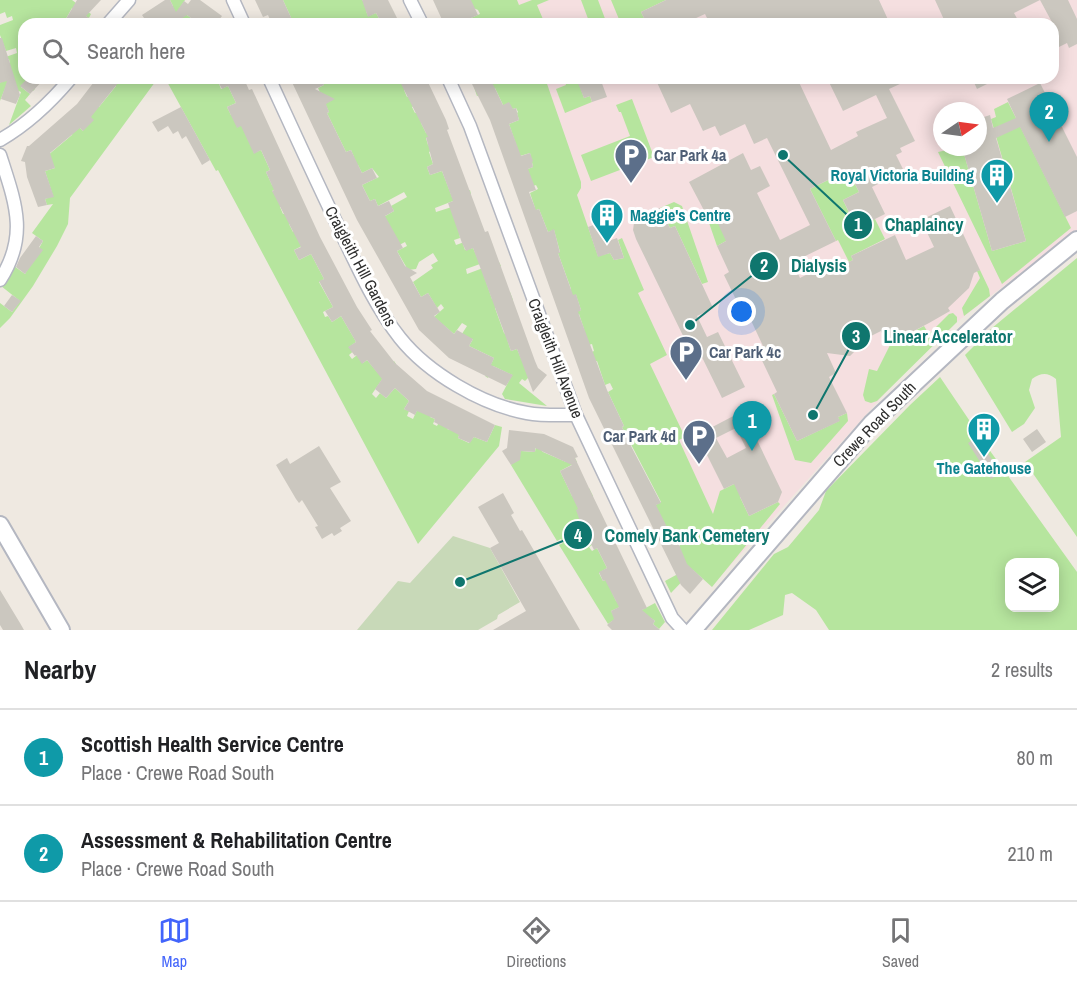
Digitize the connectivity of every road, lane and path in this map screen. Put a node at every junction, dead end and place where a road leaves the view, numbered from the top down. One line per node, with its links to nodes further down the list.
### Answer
1 (129, 0): 4 (street)
2 (233, 0): 5 (street)
3 (410, 0): 6 (street)
4 (113, 18)
5 (241, 18)
6 (419, 18)
7 (65, 84): 10 (street)
8 (272, 84): 14 (street, Craigleith Hill Gardens)
9 (451, 84): 14 (street, Craigleith Hill Avenue)
10 (0, 140)
11 (0, 155): 13 (street)
12 (1077, 240): 18 (street, Crewe Road South)
13 (0, 280)
14 (576, 415): 17 (street, Craigleith Hill Avenue)
15 (0, 525): 16 (street)
16 (61, 630)
17 (683, 630)
18 (693, 630)

